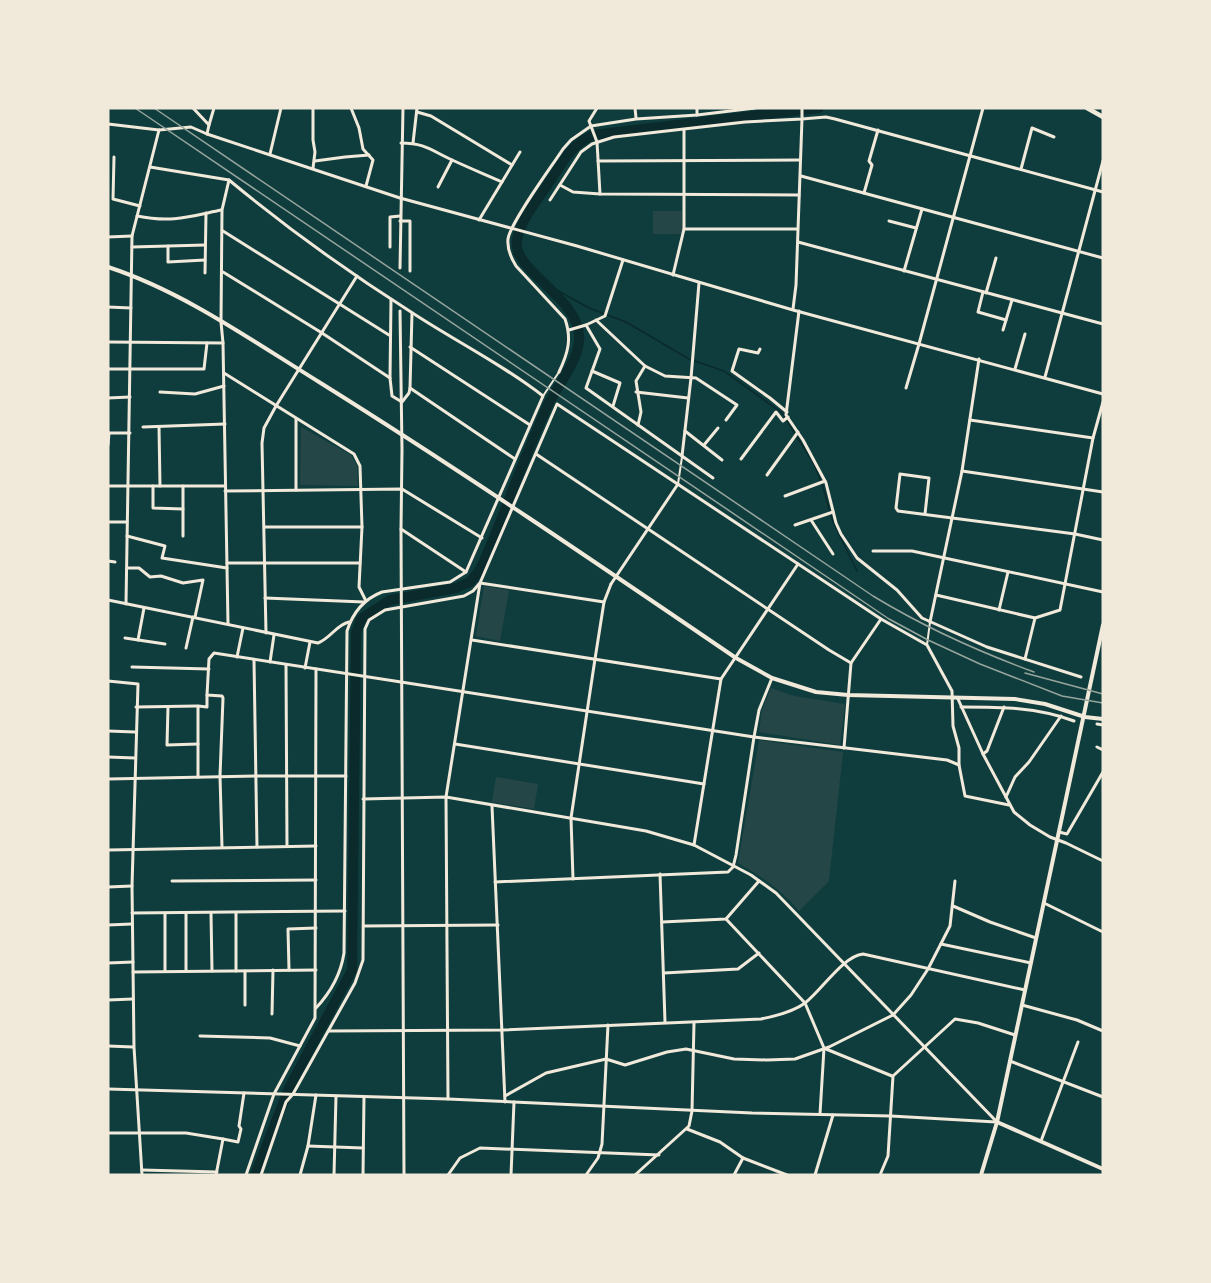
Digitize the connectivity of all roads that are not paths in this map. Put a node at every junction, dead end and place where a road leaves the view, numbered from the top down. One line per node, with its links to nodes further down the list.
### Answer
1 (193, 108): 20 (street)
2 (214, 108): 20 (street)
3 (281, 108): 31 (street)
4 (313, 108): 38 (street)
5 (351, 108): 32 (street)
6 (403, 108): 28 (street)
7 (597, 108): 21 (street)
8 (634, 108): 18 (street)
9 (697, 108): 15 (street)
10 (754, 108): 15 (street)
11 (802, 108): 17 (street)
12 (983, 108): 33 (street)
13 (1087, 108): 16 (highway)
14 (417, 110): 29 (street); 41 (street)
15 (697, 115): 18 (street)
16 (1103, 117)
17 (802, 118): 23 (street); 24 (street); 37 (street)
18 (636, 119): 21 (street)
19 (108, 124): 22 (street)
20 (209, 125): 25 (street)
21 (592, 128): 27 (street); 71 (street)
22 (159, 130): 25 (street); 42 (street)
23 (684, 130): 27 (street); 36 (street)
24 (878, 130): 33 (street); 57 (street)
25 (207, 134): 31 (street)
26 (1054, 137): 46 (street)
27 (597, 142): 39 (street); 50 (street)
28 (401, 143): 29 (street); 59 (street)
29 (413, 143): 35 (street)
30 (520, 152): 41 (street)
31 (270, 154): 45 (street)
32 (370, 155): 38 (street); 51 (street)
33 (971, 155): 46 (street); 66 (street)
34 (114, 157): 44 (street)
35 (452, 160): 49 (street); 52 (street)
36 (683, 160): 37 (street); 39 (street); 56 (street)
37 (800, 160): 47 (street)
38 (315, 161): 45 (street)
39 (598, 161): 55 (street)
40 (1103, 161): 53 (street)
41 (512, 165): 49 (street)
42 (150, 167): 48 (street); 61 (street)
43 (108, 168): 44 (street)
44 (113, 168): 61 (street)
45 (313, 168): 51 (street)
46 (1021, 169): 53 (street)
47 (800, 176): 57 (street); 58 (street)
48 (229, 180): 63 (street); 95 (street)
49 (502, 182): 68 (street)
50 (560, 185): 55 (street); 60 (street)
51 (366, 186): 59 (street)
52 (438, 187)
53 (1095, 190): 54 (street); 82 (street)
54 (1103, 192)
55 (600, 194): 56 (street)
56 (682, 194): 58 (street); 72 (street)
57 (864, 194): 62 (street)
58 (799, 195): 73 (street)
59 (400, 198): 67 (street); 68 (street)
60 (550, 200)
61 (140, 206): 65 (street)
62 (922, 209): 66 (street); 70 (street)
63 (222, 210): 64 (street); 74 (street)
64 (206, 213): 65 (street); 78 (street)
65 (137, 216): 75 (street)
66 (954, 218): 82 (street); 96 (street)
67 (400, 219): 81 (street); 88 (street); 89 (street)
68 (479, 220): 71 (street)
69 (889, 221): 70 (street)
70 (916, 228): 90 (street)
71 (511, 229): 86 (street); 114 (street)
72 (684, 229): 73 (street); 94 (street)
73 (797, 229): 77 (street)
74 (222, 231): 91 (street); 101 (street)
75 (132, 236): 76 (street); 80 (street)
76 (108, 237)
77 (798, 242): 90 (street); 104 (street)
78 (205, 245): 79 (street); 85 (street)
79 (168, 246): 80 (street); 85 (street)
80 (132, 247): 93 (street)
81 (390, 247)
82 (1079, 251): 84 (street); 108 (street)
83 (996, 258): 98 (street)
84 (1103, 258)
85 (205, 260): 92 (street)
86 (623, 260): 94 (street); 109 (street)
87 (108, 267): 93 (main road)
88 (400, 268)
89 (410, 271)
90 (904, 271): 96 (street)
91 (223, 272): 111 (street); 116 (street)
92 (205, 273)
93 (133, 275): 103 (street); 111 (main road)
94 (673, 275): 97 (street)
95 (357, 276): 99 (street); 101 (street)
96 (938, 280): 98 (street); 123 (street)
97 (699, 282): 104 (street); 137 (street)
98 (985, 292): 100 (street); 110 (street)
99 (391, 299): 107 (street); 117 (street)
100 (1012, 300): 108 (street); 110 (street)
101 (339, 304): 116 (street); 117 (street)
102 (108, 307): 103 (street)
103 (131, 308): 120 (street)
104 (792, 310): 106 (street)
105 (400, 311): 148 (street)
106 (799, 312): 123 (street); 152 (street)
107 (412, 313): 124 (street); 144 (street)
108 (1063, 313): 112 (street); 135 (street)
109 (596, 320): 113 (street); 127 (street)
110 (1006, 320): 115 (street)
111 (221, 322): 122 (street); 131 (main road)
112 (1103, 324)
113 (586, 325): 114 (street); 132 (street)
114 (569, 330): 133 (street)
115 (1003, 330)
116 (321, 333): 131 (street); 136 (street)
117 (389, 334): 136 (street)
118 (1025, 334): 130 (street)
119 (108, 342): 120 (street)
120 (131, 342): 121 (street); 129 (street)
121 (207, 343): 122 (street); 129 (street)
122 (223, 343): 134 (street)
123 (919, 344): 126 (street); 140 (street)
124 (410, 347): 139 (street); 158 (street)
125 (760, 349): 152 (street)
126 (979, 359): 130 (street); 156 (street)
127 (645, 366): 137 (street); 142 (street)
128 (108, 369): 129 (street)
129 (131, 369): 145 (street)
130 (1015, 369): 135 (street)
131 (298, 370): 150 (street); 166 (main road)
132 (592, 371): 151 (street); 151 (street)
133 (559, 372): 144 (street)
134 (224, 373): 138 (street); 150 (street)
135 (1045, 377): 143 (street)
136 (390, 378): 148 (street)
137 (691, 378): 147 (street); 155 (street)
138 (224, 386): 141 (street); 157 (street)
139 (410, 388): 148 (street); 173 (street)
140 (906, 388)
141 (160, 392)
142 (636, 392): 147 (street); 159 (street)
143 (1103, 393)
144 (543, 396): 158 (street)
145 (130, 397): 146 (street); 167 (street)
146 (108, 398)
147 (689, 399): 163 (street)
148 (402, 402): 166 (street)
149 (1103, 402): 168 (street)
150 (276, 406): 154 (street); 190 (street)
151 (612, 407): 159 (street)
152 (787, 412): 153 (street)
153 (788, 417): 164 (street); 174 (street)
154 (296, 418): 188 (street); 191 (street)
155 (726, 420)
156 (970, 420): 168 (street); 176 (street)
157 (225, 424): 161 (street); 186 (street)
158 (530, 425): 173 (street)
159 (638, 425): 172 (street)
160 (143, 426): 161 (street)
161 (159, 427): 184 (street)
162 (718, 428): 170 (street)
163 (685, 431): 170 (street); 172 (street)
164 (798, 432): 177 (street); 179 (street)
165 (108, 433): 167 (street); 169 (street)
166 (402, 433): 189 (street); 195 (main road)
167 (130, 434): 182 (street)
168 (1093, 438): 187 (street)
169 (108, 445)
170 (704, 445): 175 (street)
171 (536, 454): 180 (street); 196 (street); 207 (street)
172 (682, 456): 178 (street); 180 (street)
173 (515, 459): 195 (street)
174 (741, 459)
175 (722, 460)
176 (962, 471): 187 (street); 200 (street)
177 (767, 475)
178 (713, 478)
179 (825, 481): 194 (street); 198 (street)
180 (678, 484): 207 (street); 222 (street)
181 (108, 486): 182 (street)
182 (128, 486): 183 (street); 203 (street)
183 (153, 486): 184 (street); 197 (street)
184 (160, 486): 185 (street)
185 (183, 486): 186 (street); 197 (street)
186 (225, 486): 192 (street)
187 (1083, 488): 193 (street); 209 (street)
188 (296, 489): 190 (street); 191 (street)
189 (402, 489): 191 (street); 208 (street); 212 (street)
190 (263, 490): 192 (street); 205 (street)
191 (361, 490): 206 (street)
192 (225, 491): 219 (street)
193 (1103, 492)
194 (785, 496)
195 (499, 499): 196 (main road); 212 (street)
196 (512, 507): 227 (main road); 228 (street)
197 (183, 509): 211 (street)
198 (833, 512): 201 (street); 246 (street)
199 (925, 514): 199 (street); 200 (street)
200 (952, 518): 209 (street); 216 (street)
201 (811, 520): 204 (street); 215 (street)
202 (108, 522): 203 (street)
203 (127, 522): 210 (street)
204 (795, 525)
205 (264, 527): 206 (street); 220 (street)
206 (362, 527): 221 (street)
207 (649, 528): 227 (street); 240 (street)
208 (401, 529): 225 (street); 230 (street)
209 (1075, 534): 213 (street); 229 (street)
210 (127, 536): 223 (street); 224 (street)
211 (183, 537)
212 (482, 538): 225 (street)
213 (1103, 540)
214 (873, 551): 216 (street)
215 (833, 554)
216 (944, 558): 226 (street); 232 (street)
217 (108, 561): 218 (street)
218 (115, 562)
219 (227, 563): 220 (street); 224 (street)
220 (265, 563): 221 (street); 233 (street)
221 (360, 563): 235 (street)
222 (798, 564): 240 (street); 244 (street)
223 (127, 568): 237 (street); 242 (street)
224 (227, 568): 247 (street)
225 (466, 572): 230 (street)
226 (1008, 572): 229 (street); 241 (street)
227 (616, 577): 236 (street); 261 (main road)
228 (480, 583): 236 (street); 239 (street); 254 (street)
229 (1066, 584): 231 (street); 243 (street)
230 (401, 590): 235 (street); 239 (street)
231 (1103, 592)
232 (936, 595): 241 (street); 246 (street)
233 (265, 598): 235 (street); 251 (street)
234 (108, 600): 237 (street)
235 (365, 601): 245 (street)
236 (604, 602): 262 (street)
237 (126, 604): 238 (street)
238 (144, 608): 242 (street); 255 (street)
239 (401, 608): 273 (street); 278 (street)
240 (768, 608): 261 (street); 266 (street)
241 (999, 610): 243 (street)
242 (194, 617): 247 (street); 259 (street)
243 (1035, 618): 263 (street)
244 (880, 620): 258 (street); 266 (street)
245 (350, 622): 256 (street); 272 (street)
246 (930, 622): 258 (street); 263 (street)
247 (228, 624): 249 (street)
248 (1103, 625): 250 (main road)
249 (243, 628): 251 (street); 260 (street)
250 (1102, 632): 291 (main road)
251 (266, 633): 252 (street)
252 (274, 635): 256 (street); 265 (street)
253 (125, 638): 255 (street)
254 (471, 639): 262 (street); 279 (street)
255 (138, 640): 257 (street)
256 (310, 642): 269 (street)
257 (165, 644)
258 (927, 645): 282 (street)
259 (186, 648)
260 (237, 657): 264 (street); 270 (street)
261 (736, 658): 275 (main road); 276 (street)
262 (595, 659): 276 (street); 289 (street)
263 (1025, 659): 274 (street)
264 (254, 660): 265 (street); 312 (street)
265 (270, 662): 267 (street)
266 (851, 663): 281 (street)
267 (286, 665): 269 (street); 313 (street)
268 (132, 667): 270 (street)
269 (305, 668): 271 (street)
270 (209, 669): 280 (street)
271 (316, 669): 272 (street); 314 (street)
272 (347, 674): 273 (street); 315 (street)
273 (364, 676): 278 (street); 323 (street)
274 (1082, 677)
275 (772, 678): 281 (main road); 299 (street)
276 (721, 679): 297 (street)
277 (108, 681): 284 (street)
278 (401, 682): 279 (street); 321 (street)
279 (464, 692): 289 (street); 301 (street)
280 (207, 694): 285 (street); 311 (street)
281 (848, 695): 282 (main road); 303 (street)
282 (952, 699): 283 (main road); 309 (street)
283 (958, 699): 287 (street); 291 (main road)
284 (136, 706): 286 (street); 298 (street)
285 (198, 706): 286 (street); 300 (street)
286 (168, 707): 300 (street)
287 (961, 707): 288 (street); 305 (street)
288 (1004, 707): 290 (street); 305 (street)
289 (587, 712): 297 (street); 308 (street)
290 (1061, 715): 293 (street); 322 (street)
291 (1085, 717): 292 (main road); 327 (main road)
292 (1103, 719)
293 (1074, 721)
294 (1097, 724): 295 (street)
295 (1103, 725)
296 (108, 730): 298 (street)
297 (712, 731): 299 (street); 319 (street)
298 (135, 732): 307 (street)
299 (754, 737): 303 (street); 337 (street)
300 (198, 744): 316 (street)
301 (456, 744): 308 (street); 320 (street)
302 (1098, 747): 304 (street)
303 (844, 748): 309 (street)
304 (1103, 750)
305 (983, 753): 322 (street)
306 (108, 757): 307 (street)
307 (135, 758): 317 (street)
308 (580, 765): 319 (street); 326 (street)
309 (959, 765): 324 (street)
310 (1103, 772): 327 (street)
311 (220, 776): 312 (street); 316 (street); 332 (street)
312 (256, 776): 313 (street); 333 (street)
313 (286, 776): 314 (street); 330 (street)
314 (316, 776): 315 (street); 331 (street)
315 (346, 776): 350 (street)
316 (198, 777): 317 (street)
317 (134, 778): 318 (street); 334 (street)
318 (108, 779)
319 (704, 784): 329 (street)
320 (446, 797): 321 (street); 325 (street); 362 (street)
321 (402, 798): 323 (street); 363 (street)
322 (1006, 798): 324 (street)
323 (363, 799): 361 (street)
324 (1009, 805): 328 (street)
325 (492, 806): 326 (street); 344 (street)
326 (572, 818): 329 (street); 339 (street)
327 (1059, 832): 328 (main road)
328 (1057, 840): 336 (street); 347 (main road)
329 (694, 845): 337 (street)
330 (287, 846): 331 (street); 333 (street)
331 (316, 846): 340 (street)
332 (222, 847): 333 (street); 334 (street)
333 (257, 847)
334 (134, 849): 335 (street); 345 (street)
335 (108, 850)
336 (1103, 861)
337 (733, 866): 338 (street); 342 (street)
338 (660, 874): 339 (street); 357 (street)
339 (573, 879): 344 (street)
340 (316, 880): 341 (street); 349 (street)
341 (172, 881)
342 (759, 881): 356 (street); 372 (street)
343 (955, 881): 348 (street)
344 (495, 882): 360 (street)
345 (132, 886): 346 (street); 351 (street)
346 (108, 887)
347 (1044, 903): 365 (street); 366 (main road)
348 (952, 906): 366 (street); 367 (street)
349 (316, 911): 350 (street); 354 (street); 364 (street)
350 (345, 911): 390 (street)
351 (132, 913): 355 (street); 358 (street)
352 (186, 913): 353 (street); 355 (street); 378 (street)
353 (211, 913): 354 (street); 379 (street)
354 (236, 913): 380 (street)
355 (165, 914): 377 (street)
356 (726, 919): 357 (street); 368 (street)
357 (662, 922): 383 (street)
358 (132, 924): 359 (street); 369 (street)
359 (108, 925)
360 (498, 925): 362 (street); 396 (street)
361 (364, 926): 363 (street); 397 (street)
362 (447, 926): 363 (street); 399 (street)
363 (402, 927): 398 (street)
364 (316, 928): 375 (street); 376 (street)
365 (1103, 932)
366 (1036, 938): 371 (main road)
367 (941, 944): 371 (street); 373 (street)
368 (759, 953): 383 (street); 387 (street)
369 (133, 962): 370 (street); 382 (street)
370 (108, 963)
371 (1031, 963): 384 (main road)
372 (844, 964): 373 (street); 387 (street); 392 (street)
373 (928, 969): 384 (street); 392 (street)
374 (273, 970): 375 (street); 381 (street); 391 (street)
375 (289, 970): 376 (street)
376 (316, 970): 390 (street)
377 (165, 971): 378 (street); 382 (street)
378 (186, 971): 379 (street)
379 (212, 971): 380 (street)
380 (236, 971): 381 (street)
381 (245, 971): 388 (street)
382 (133, 972): 385 (street)
383 (663, 974): 393 (street)
384 (1025, 990): 389 (main road)
385 (134, 999): 386 (street); 407 (street)
386 (108, 1000)
387 (806, 1003): 394 (street); 408 (street)
388 (245, 1005)
389 (1022, 1005): 400 (street); 401 (main road)
390 (316, 1008): 405 (street)
391 (272, 1014)
392 (893, 1015): 406 (street); 408 (street)
393 (665, 1023): 394 (street); 395 (street)
394 (694, 1023): 409 (street)
395 (608, 1025): 396 (street); 410 (street)
396 (502, 1030): 399 (street); 421 (street)
397 (329, 1031): 398 (street); 418 (street)
398 (403, 1031): 399 (street); 424 (street)
399 (447, 1031): 425 (street)
400 (1103, 1031)
401 (1016, 1035): 406 (street); 411 (main road)
402 (200, 1036): 405 (street)
403 (1078, 1042): 413 (street)
404 (108, 1046): 407 (street)
405 (300, 1046): 417 (street)
406 (925, 1046): 412 (street); 433 (street)
407 (134, 1047): 415 (street)
408 (824, 1048): 409 (street); 412 (street); 430 (street)
409 (693, 1051): 410 (street); 429 (street)
410 (606, 1059): 421 (street); 428 (street)
411 (1010, 1062): 413 (street); 433 (main road)
412 (893, 1076): 432 (street)
413 (1064, 1082): 423 (street); 438 (street)
414 (108, 1089): 415 (street)
415 (136, 1090): 416 (street); 436 (street)
416 (244, 1093): 417 (street); 437 (street)
417 (274, 1094): 418 (street); 450 (street)
418 (293, 1094): 419 (street); 451 (street)
419 (316, 1095): 420 (street); 439 (street)
420 (336, 1096): 422 (street); 440 (street)
421 (505, 1096): 426 (street)
422 (364, 1097): 424 (street); 441 (street)
423 (1103, 1097)
424 (404, 1098): 425 (street); 455 (street)
425 (448, 1099): 426 (street)
426 (505, 1102): 427 (street)
427 (514, 1102): 428 (street); 442 (street)
428 (604, 1107): 429 (street); 443 (street)
429 (692, 1111): 430 (street); 434 (street)
430 (820, 1114): 431 (street)
431 (833, 1115): 432 (street); 462 (street)
432 (891, 1116): 433 (street); 463 (street)
433 (997, 1122): 438 (main road); 464 (main road)
434 (687, 1129): 444 (street); 445 (street)
435 (108, 1133): 436 (street)
436 (139, 1133): 437 (street); 447 (street)
437 (223, 1139): 448 (street)
438 (1041, 1141): 446 (main road)
439 (308, 1146): 440 (street); 452 (street)
440 (335, 1147): 441 (street); 453 (street)
441 (363, 1148): 454 (street)
442 (512, 1148): 443 (street); 456 (street); 457 (street)
443 (601, 1152): 444 (street); 458 (street)
444 (659, 1155): 459 (street)
445 (743, 1158): 460 (street); 461 (street)
446 (1103, 1169)
447 (142, 1170): 448 (street); 449 (street)
448 (216, 1174)
449 (142, 1175)
450 (246, 1175)
451 (261, 1175)
452 (300, 1175)
453 (334, 1175)
454 (363, 1175)
455 (404, 1175)
456 (448, 1175)
457 (511, 1175)
458 (587, 1175)
459 (635, 1175)
460 (734, 1175)
461 (787, 1175)
462 (815, 1175)
463 (880, 1175)
464 (981, 1175)

